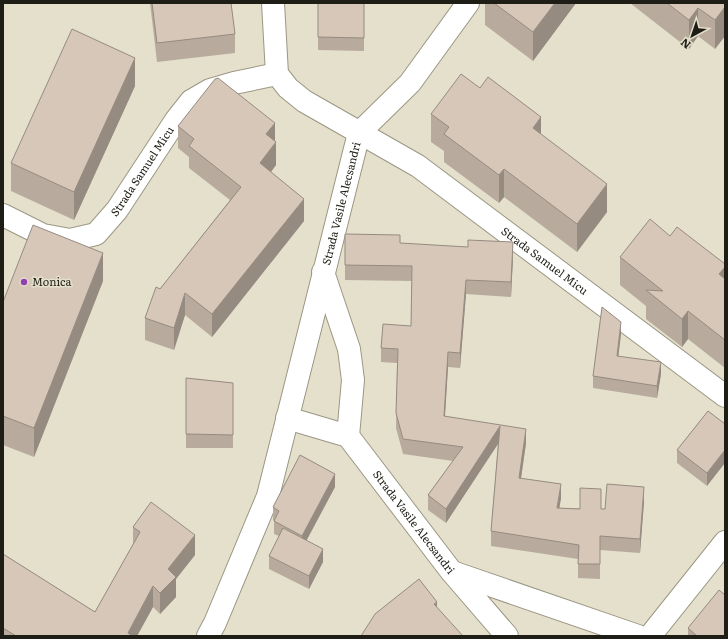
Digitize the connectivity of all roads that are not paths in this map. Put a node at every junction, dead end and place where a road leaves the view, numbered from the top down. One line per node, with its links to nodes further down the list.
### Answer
1 (273, 3): 3 (street)
2 (468, 3): 4 (street)
3 (277, 74): 4 (street, Strada Vasile Alecsandri); 5 (street, Strada Samuel Micu)
4 (359, 133): 6 (street, Strada Vasile Alecsandri); 7 (street, Strada Samuel Micu)
5 (3, 215)
6 (323, 272): 8 (street, Strada Vasile Alecsandri); 9 (street)
7 (725, 396)
8 (287, 418): 9 (street); 12 (street, Strada Vasile Alecsandri)
9 (348, 436): 11 (street, Strada Vasile Alecsandri)
10 (725, 542): 15 (street)
11 (451, 571): 13 (street, Strada Vasile Alecsandri); 14 (street)
12 (208, 636)
13 (507, 636)
14 (638, 636)
15 (650, 636)

